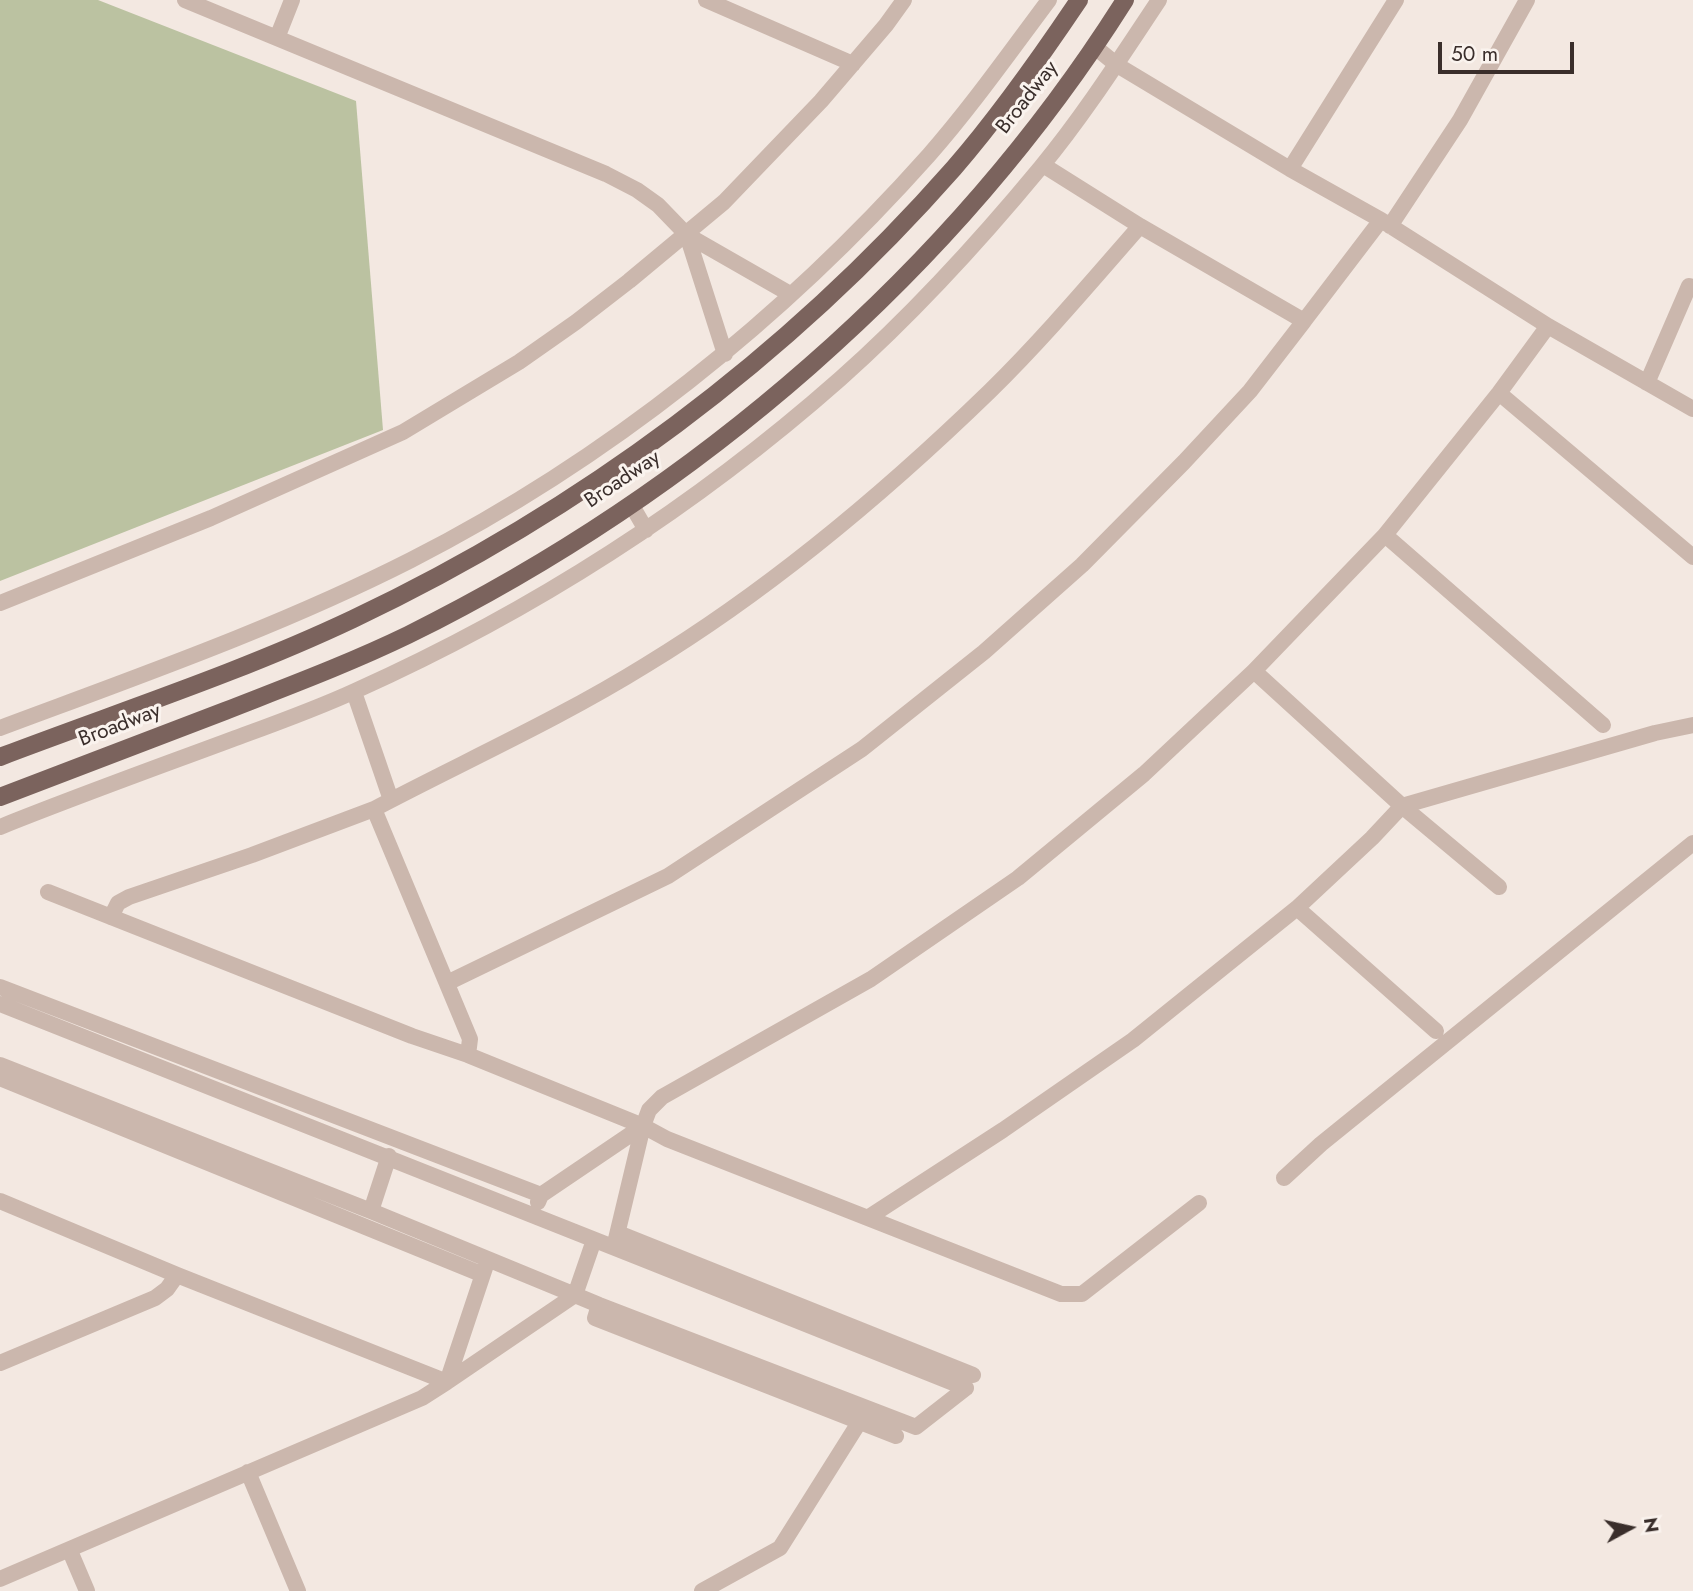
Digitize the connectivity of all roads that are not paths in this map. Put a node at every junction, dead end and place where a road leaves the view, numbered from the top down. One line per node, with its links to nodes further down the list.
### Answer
1 (185, 0): 11 (street)
2 (292, 0): 11 (street)
3 (706, 0): 13 (street)
4 (904, 0): 13 (street)
5 (1049, 0): 17 (street)
6 (1079, 0): 18 (main road, Broadway)
7 (1125, 0): 12 (main road, Broadway)
8 (1159, 0): 14 (street)
9 (1396, 0): 16 (street)
10 (1527, 0): 19 (street)
11 (277, 38): 21 (street)
12 (1095, 47): 14 (street); 32 (main road, Broadway)
13 (853, 64): 21 (street)
14 (1117, 65): 15 (street); 16 (street)
15 (1042, 165): 20 (street); 33 (street)
16 (1290, 169): 19 (street)
17 (906, 180): 18 (street); 23 (street)
18 (924, 198): 31 (main road, Broadway)
19 (1385, 223): 24 (street); 25 (street)
20 (1140, 226): 24 (street); 47 (street)
21 (687, 235): 23 (street); 26 (street); 36 (street)
22 (1693, 286): 27 (street)
23 (790, 294): 26 (street)
24 (1304, 321): 57 (street)
25 (1548, 326): 27 (street); 28 (street)
26 (725, 354): 30 (street)
27 (1647, 383): 29 (street)
28 (1499, 393): 34 (street); 35 (street)
29 (1693, 409)
30 (594, 451): 31 (street); 39 (street)
31 (610, 473): 43 (main road, Broadway)
32 (631, 504): 33 (street); 45 (main road, Broadway)
33 (646, 530): 38 (street)
34 (1385, 535): 37 (street); 40 (street)
35 (1693, 557)
36 (0, 603)
37 (1254, 671): 49 (street); 64 (street)
38 (354, 692): 47 (street); 48 (street)
39 (31, 717): 42 (street); 43 (street)
40 (1603, 724)
41 (1693, 725): 49 (street)
42 (0, 728)
43 (40, 741): 44 (main road, Broadway)
44 (0, 757)
45 (47, 779): 46 (main road, Broadway); 48 (street)
46 (0, 797)
47 (391, 800): 50 (street)
48 (59, 803): 51 (street)
49 (1402, 806): 53 (street); 55 (street)
50 (374, 808): 56 (street); 57 (street)
51 (0, 827)
52 (1693, 843): 66 (street)
53 (1499, 887)
54 (48, 892): 56 (street)
55 (1297, 908): 60 (street); 72 (street)
56 (111, 917): 61 (street)
57 (447, 983): 61 (street)
58 (0, 987): 67 (street)
59 (0, 1004): 65 (street)
60 (1436, 1031)
61 (468, 1055): 64 (street)
62 (0, 1065): 70 (street)
63 (0, 1078): 76 (street)
64 (643, 1126): 67 (street); 72 (street); 74 (street)
65 (388, 1156): 70 (street); 71 (street)
66 (1284, 1178)
67 (541, 1195): 71 (street)
68 (0, 1201): 77 (street)
69 (1199, 1203): 72 (street)
70 (371, 1210): 75 (street)
71 (532, 1215): 73 (street)
72 (869, 1217)
73 (594, 1240): 74 (street); 78 (street)
74 (616, 1241): 79 (street)
75 (489, 1259): 76 (street); 78 (street)
76 (481, 1274): 81 (street)
77 (177, 1275): 80 (street); 81 (street)
78 (575, 1295): 79 (street); 81 (street)
79 (599, 1305): 82 (street)
80 (0, 1363)
81 (447, 1382): 84 (street)
82 (860, 1421): 83 (street); 89 (street)
83 (896, 1436)
84 (248, 1472): 85 (street); 88 (street)
85 (69, 1551): 86 (street); 87 (street)
86 (0, 1579)
87 (87, 1591)
88 (298, 1591)
89 (702, 1591)

